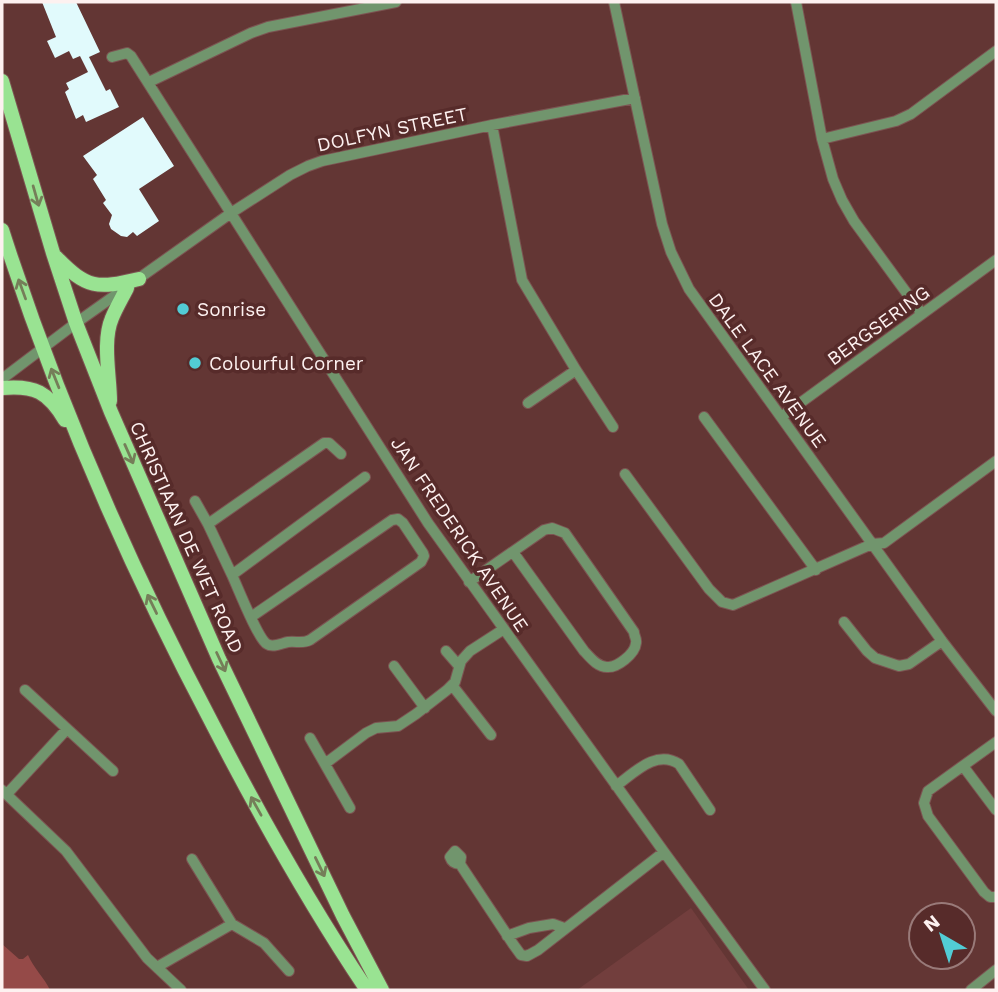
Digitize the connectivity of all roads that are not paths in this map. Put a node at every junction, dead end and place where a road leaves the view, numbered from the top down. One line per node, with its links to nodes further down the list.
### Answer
1 (396, 2): 7 (street)
2 (614, 2): 8 (street, DALE LACE AVENUE)
3 (796, 2): 10 (street)
4 (996, 51): 10 (street)
5 (112, 57): 7 (street, JAN FREDERICK AVENUE)
6 (2, 81): 13 (main road, CHRISTIAAN DE WET ROAD, one-way to 13)
7 (149, 82): 11 (street, JAN FREDERICK AVENUE)
8 (635, 98): 9 (street, DOLFYN STREET); 26 (street, DALE LACE AVENUE)
9 (492, 125): 11 (street, DOLFYN STREET); 20 (street)
10 (822, 139): 17 (street)
11 (231, 214): 15 (street, DOLFYN STREET); 39 (street, JAN FREDERICK AVENUE)
12 (2, 230): 19 (main road, one-way to 12)
13 (53, 253): 15 (main road); 18 (main road, CHRISTIAAN DE WET ROAD)
14 (996, 260): 17 (street, BERGSERING)
15 (139, 279): 16 (street, DOLFYN STREET)
16 (127, 288): 18 (street, DOLFYN STREET); 24 (main road)
17 (922, 314): 26 (street, BERGSERING)
18 (76, 323): 19 (street, DOLFYN STREET); 24 (main road, CHRISTIAAN DE WET ROAD)
19 (43, 348): 21 (street, DOLFYN STREET); 28 (main road, one-way to 19)
20 (576, 370): 23 (street); 27 (street)
21 (2, 379)
22 (2, 388): 28 (main road)
23 (528, 403)
24 (111, 412): 75 (main road, CHRISTIAAN DE WET ROAD, one-way to 75)
25 (704, 417): 37 (street)
26 (781, 417): 35 (street, DALE LACE AVENUE)
27 (613, 427)
28 (81, 444): 74 (main road, one-way to 28)
29 (341, 454): 34 (street)
30 (996, 461): 35 (street)
31 (625, 474): 37 (street)
32 (365, 477): 38 (street)
33 (195, 501): 34 (street)
34 (208, 524): 38 (street)
35 (872, 544): 37 (street); 43 (street, DALE LACE AVENUE)
36 (513, 552): 36 (street); 39 (street)
37 (816, 570)
38 (232, 575): 40 (street)
39 (469, 582): 42 (street, JAN FREDERICK AVENUE)
40 (251, 617): 40 (street)
41 (844, 622): 43 (street)
42 (503, 629): 46 (street); 58 (street, JAN FREDERICK AVENUE)
43 (942, 641): 50 (street, DALE LACE AVENUE)
44 (446, 651): 46 (street)
45 (394, 666): 49 (street)
46 (459, 666): 47 (street)
47 (452, 685): 49 (street); 52 (street)
48 (25, 690): 51 (street)
49 (425, 708): 55 (street)
50 (996, 711)
51 (67, 729): 57 (street); 59 (street)
52 (491, 735)
53 (310, 738): 55 (street)
54 (996, 742): 56 (street)
55 (326, 763): 60 (street)
56 (963, 766): 62 (street); 66 (street)
57 (113, 771)
58 (616, 786): 61 (street); 63 (street, JAN FREDERICK AVENUE)
59 (4, 792): 70 (street)
60 (350, 808)
61 (710, 810)
62 (996, 810)
63 (664, 852): 68 (street); 76 (street, JAN FREDERICK AVENUE)
64 (192, 859): 67 (street)
65 (460, 864): 69 (street)
66 (996, 897)
67 (232, 923): 70 (street); 72 (street)
68 (564, 928): 69 (street); 69 (street)
69 (507, 936)
70 (157, 967): 73 (street)
71 (996, 970): 77 (street)
72 (289, 971)
73 (181, 990)
74 (367, 990)
75 (382, 990)
76 (765, 990)
77 (971, 990)

